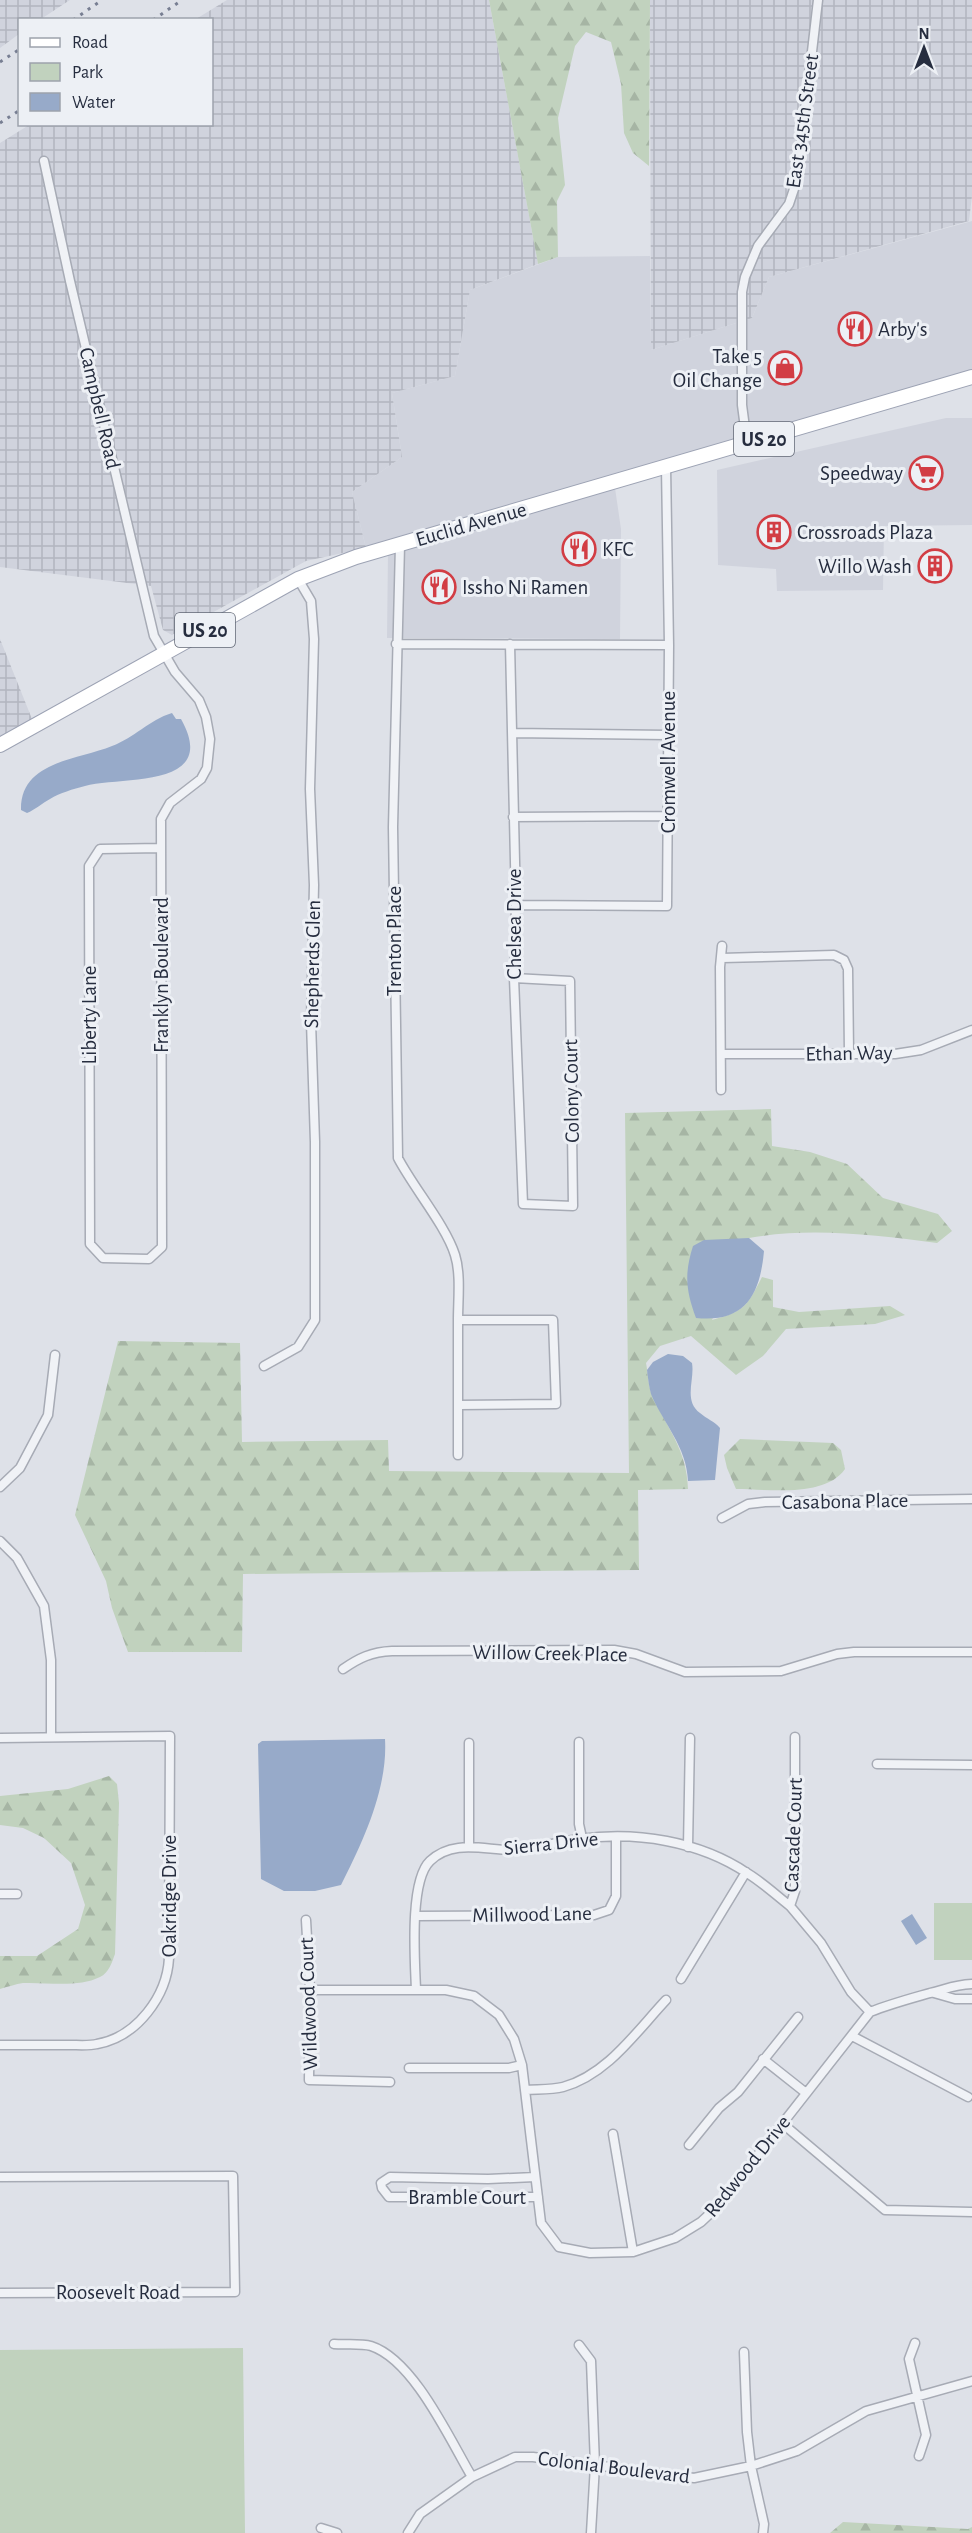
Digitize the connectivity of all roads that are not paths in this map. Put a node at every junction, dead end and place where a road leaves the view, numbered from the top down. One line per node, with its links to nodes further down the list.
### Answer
1 (818, 0): 4 (street, East 345th Street)
2 (44, 161): 11 (street, Campbell Road)
3 (972, 377): 4 (main road, Euclid Avenue / US 20)
4 (747, 443): 5 (main road, Euclid Avenue / US 20)
5 (666, 467): 6 (main road, Euclid Avenue / US 20); 10 (street, Cromwell Avenue)
6 (400, 545): 7 (main road, Euclid Avenue / US 20); 8 (street, Trenton Place)
7 (298, 579): 11 (main road, Euclid Avenue / US 20); 30 (street, Shepherds Glen)
8 (396, 644): 9 (street); 28 (street, Trenton Place)
9 (510, 644): 10 (street); 12 (street, Chelsea Drive)
10 (669, 645): 13 (street, Cromwell Avenue)
11 (163, 653): 14 (main road, Euclid Avenue / US 20); 17 (street, Franklyn Boulevard)
12 (513, 734): 13 (street); 16 (street, Chelsea Drive)
13 (668, 735): 15 (street, Cromwell Avenue)
14 (0, 745)
15 (668, 816): 16 (street); 18 (street, Cromwell Avenue)
16 (513, 817): 18 (street, Chelsea Drive)
17 (160, 848): 27 (street, Liberty Lane); 27 (street, Franklyn Boulevard)
18 (516, 905): 21 (street, Chelsea Drive)
19 (722, 946): 20 (street)
20 (722, 958): 23 (street); 24 (street)
21 (514, 978): 26 (street, Chelsea Drive); 26 (street, Colony Court)
22 (972, 1030): 23 (street, Ethan Way)
23 (849, 1053): 24 (street, Ethan Way)
24 (722, 1054): 25 (street)
25 (721, 1090)
26 (523, 1204)
27 (90, 1244)
28 (458, 1320): 31 (street, Trenton Place); 31 (street)
29 (55, 1355): 33 (street)
30 (264, 1366)
31 (459, 1405): 32 (street, Trenton Place)
32 (458, 1455)
33 (0, 1487)
34 (972, 1499): 35 (street, Casabona Place)
35 (722, 1518)
36 (0, 1541): 39 (street)
37 (972, 1652): 38 (street, Willow Creek Place)
38 (343, 1669)
39 (51, 1736): 41 (street, Oakridge Drive); 67 (street, Oakridge Drive)
40 (795, 1737): 54 (street, Cascade Court)
41 (0, 1738)
42 (690, 1738): 50 (street)
43 (579, 1742): 48 (street)
44 (469, 1743): 49 (street)
45 (877, 1764): 46 (street)
46 (972, 1765)
47 (616, 1837): 48 (street, Sierra Drive); 50 (street, Sierra Drive); 55 (street, Millwood Lane)
48 (582, 1838): 49 (street, Sierra Drive)
49 (469, 1847): 55 (street, Sierra Drive)
50 (688, 1847): 51 (street, Sierra Drive)
51 (746, 1872): 54 (street, Sierra Drive); 57 (street)
52 (0, 1894): 53 (street)
53 (17, 1894)
54 (790, 1906): 64 (street, Cascade Court)
55 (416, 1916): 60 (street, Sierra Drive)
56 (306, 1920): 59 (street, Wildwood Court)
57 (681, 1979)
58 (972, 1984): 61 (street)
59 (310, 1990): 60 (street); 71 (street, Wildwood Court)
60 (416, 1990): 69 (street)
61 (933, 1993): 62 (street); 64 (street)
62 (972, 1999)
63 (666, 2000): 72 (street)
64 (870, 2012): 66 (street, Redwood Drive)
65 (798, 2017): 68 (street)
66 (852, 2036): 73 (street, Redwood Drive); 74 (street)
67 (0, 2045)
68 (764, 2060): 73 (street); 77 (street)
69 (522, 2065): 70 (street); 72 (street)
70 (409, 2067)
71 (390, 2082)
72 (525, 2090): 79 (street)
73 (806, 2093): 75 (street, Redwood Drive)
74 (968, 2097)
75 (783, 2124): 81 (street); 82 (street, Redwood Drive)
76 (613, 2133): 82 (street)
77 (689, 2145)
78 (0, 2177): 83 (street, Roosevelt Road)
79 (535, 2177): 80 (street, Redwood Drive); 80 (street, Bramble Court)
80 (538, 2198): 82 (street, Redwood Drive)
81 (972, 2212)
82 (633, 2252)
83 (0, 2292)
84 (915, 2343): 89 (street)
85 (334, 2344): 93 (street)
86 (579, 2345): 91 (street)
87 (744, 2352): 92 (street)
88 (972, 2381): 89 (street, Colonial Boulevard)
89 (916, 2397): 90 (street); 92 (street, Colonial Boulevard)
90 (919, 2456)
91 (595, 2465): 92 (street, Colonial Boulevard); 93 (street, Colonial Boulevard); 97 (street)
92 (752, 2466): 98 (street)
93 (472, 2477): 96 (street, Colonial Boulevard)
94 (321, 2528): 95 (street)
95 (338, 2533)
96 (408, 2533)
97 (591, 2533)
98 (763, 2533)

